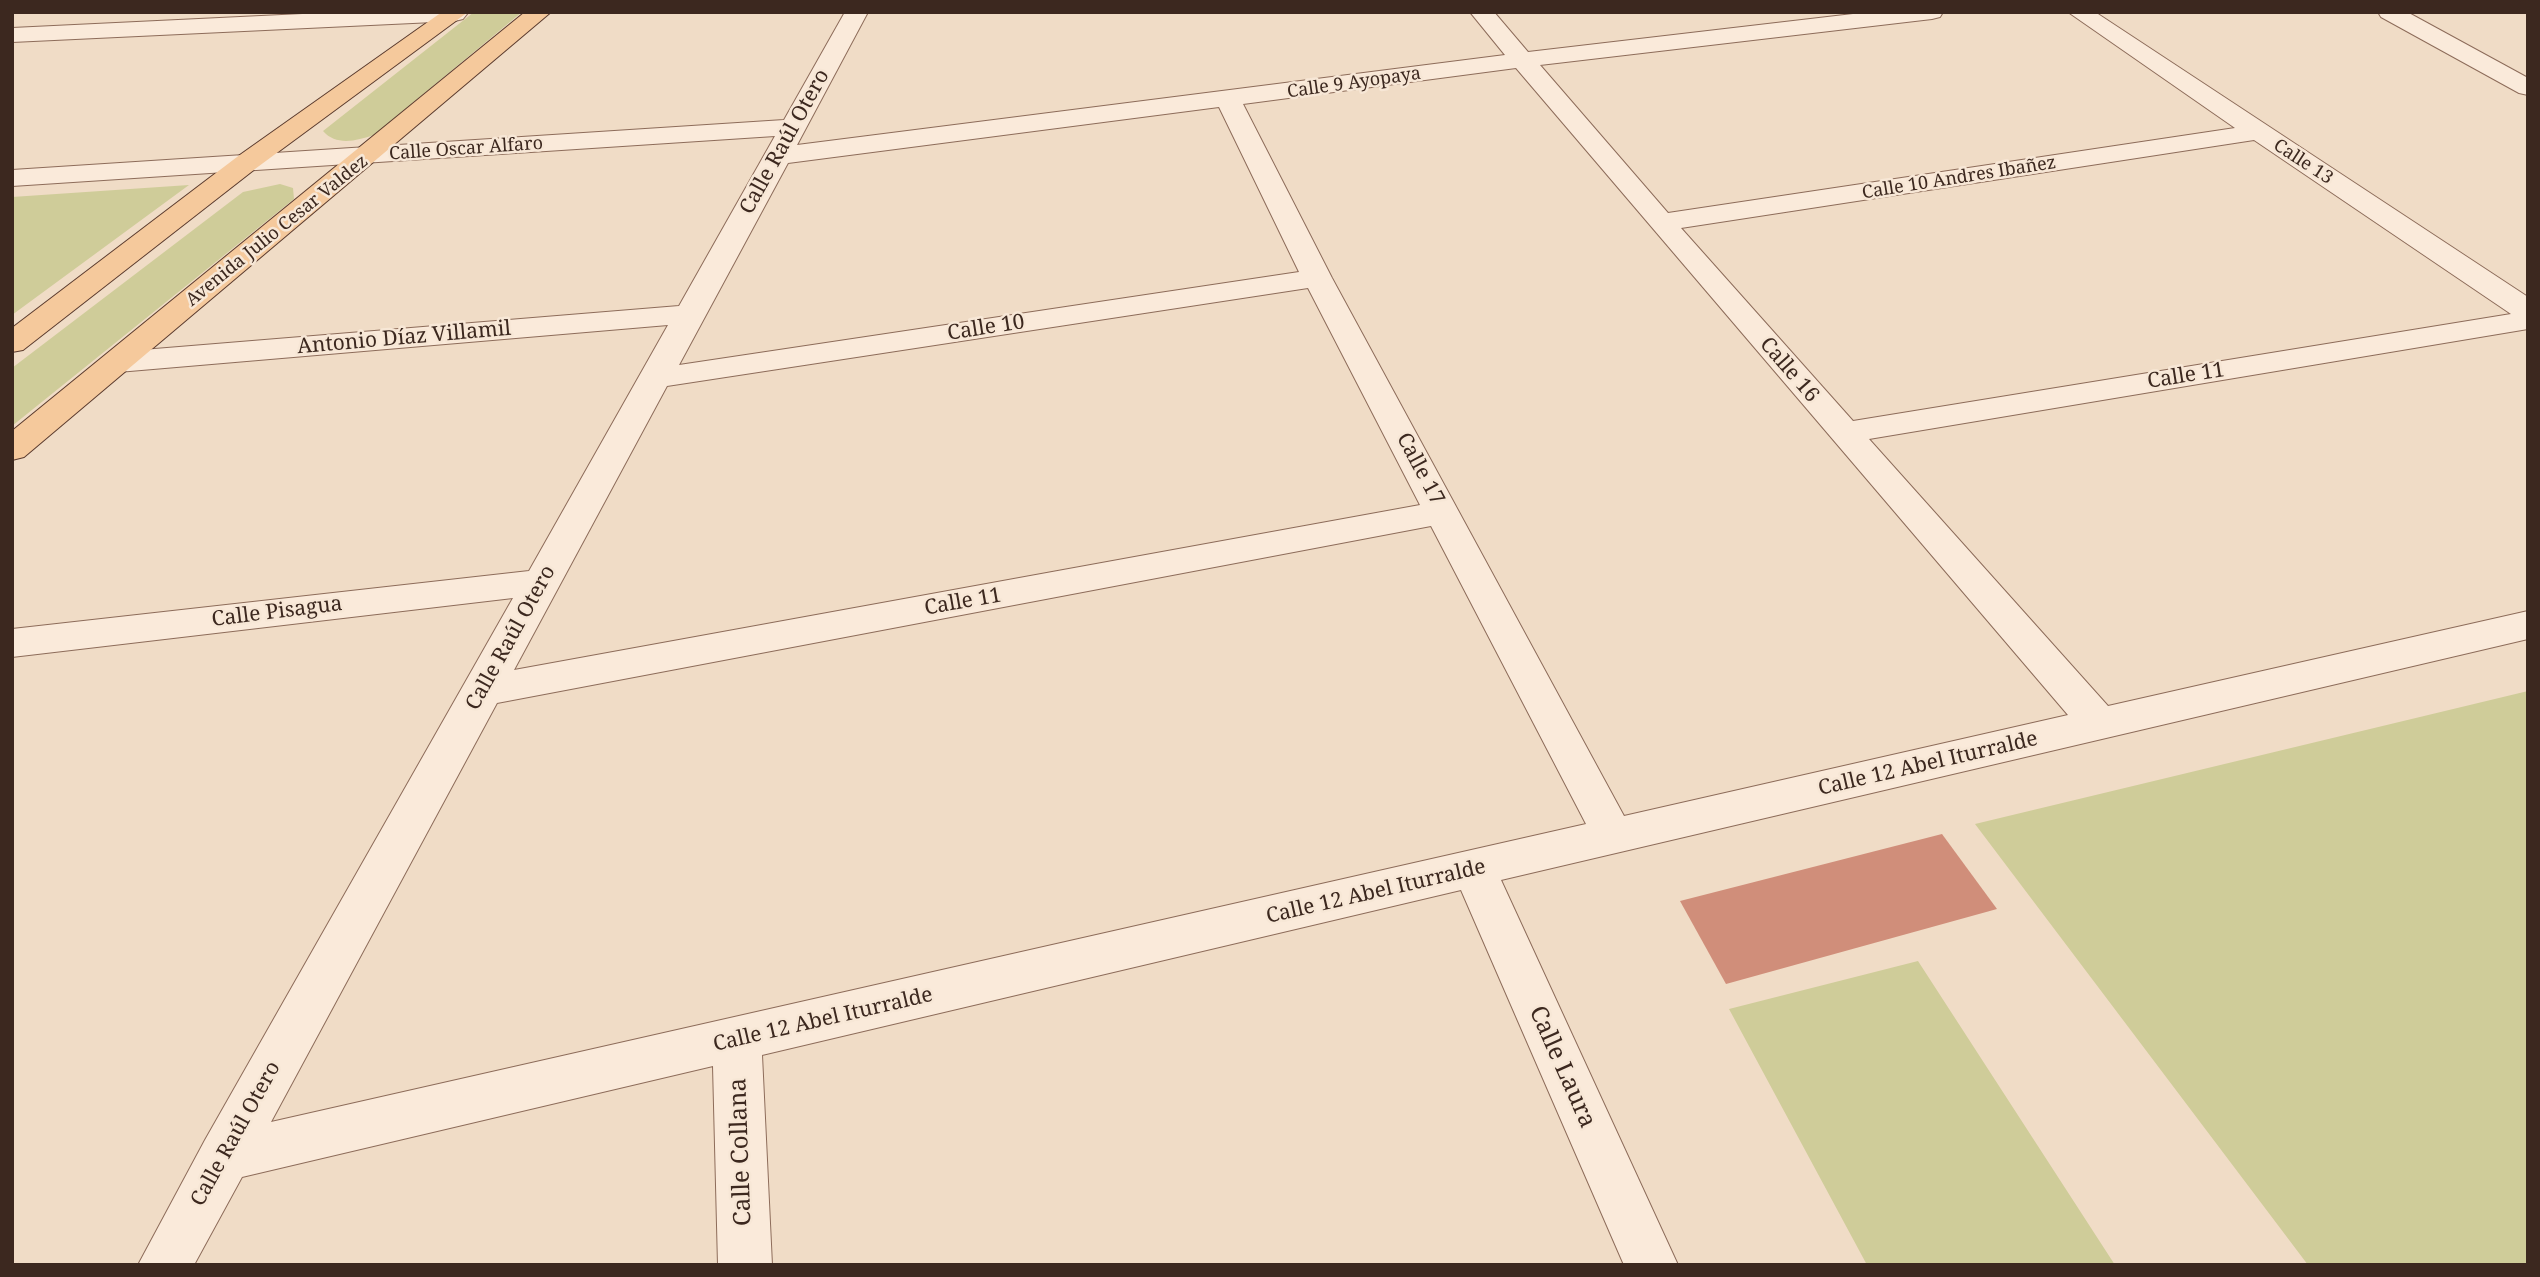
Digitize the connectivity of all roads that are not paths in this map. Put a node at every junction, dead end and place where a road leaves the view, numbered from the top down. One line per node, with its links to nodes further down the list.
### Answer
1 (34, 12): 10 (street)
2 (540, 12): 17 (main road, Avenida Julio Cesar Valdez)
3 (857, 12): 16 (street, Calle Raúl Otero)
4 (1481, 12): 12 (street, Calle 16)
5 (1932, 12): 12 (street, Calle 9 Ayopaya)
6 (2079, 12): 15 (street, Calle 13)
7 (2389, 12): 13 (street)
8 (456, 13): 9 (street); 18 (main road)
9 (273, 17): 11 (street)
10 (12, 29)
11 (12, 35)
12 (1523, 60): 14 (street, Calle 9 Ayopaya); 20 (street, Calle 16)
13 (2528, 88)
14 (1228, 99): 16 (street, Calle 9 Ayopaya); 21 (street, Calle 17)
15 (2258, 132): 20 (street, Calle 10 Andres Ibañez); 22 (street, Calle 13)
16 (785, 142): 17 (street, Calle Oscar Alfaro); 23 (street, Calle Raúl Otero)
17 (370, 155): 18 (street, Calle Oscar Alfaro); 26 (main road, Avenida Julio Cesar Valdez)
18 (246, 163): 19 (street, Calle Oscar Alfaro); 25 (main road)
19 (12, 178)
20 (1661, 223): 28 (street, Calle 16)
21 (1317, 278): 27 (street, Calle 10); 30 (street, Calle 17)
22 (2528, 311)
23 (690, 314): 26 (street, Antonio Díaz Villamil); 27 (street, Calle Raúl Otero)
24 (2528, 320): 28 (street, Calle 11)
25 (12, 343)
26 (118, 362): 29 (main road, Avenida Julio Cesar Valdez)
27 (655, 378): 31 (street, Calle Raúl Otero)
28 (1843, 433): 35 (street, Calle 16)
29 (12, 449)
30 (1443, 512): 34 (street, Calle 11); 36 (street, Calle 17)
31 (542, 582): 33 (street, Calle Pisagua); 34 (street, Calle Raúl Otero)
32 (2524, 630): 35 (street, Calle 12 Abel Iturralde)
33 (12, 643)
34 (482, 691): 39 (street, Calle Raúl Otero)
35 (2100, 725): 36 (street, Calle 12 Abel Iturralde)
36 (1614, 837): 37 (street, Calle 12 Abel Iturralde)
37 (1474, 869): 38 (street, Calle 12 Abel Iturralde); 42 (street, Calle Laura)
38 (737, 1040): 39 (street, Calle 12 Abel Iturralde); 41 (street, Calle Collana)
39 (223, 1157): 40 (street, Calle Raúl Otero)
40 (165, 1265)
41 (745, 1265)
42 (1651, 1265)

